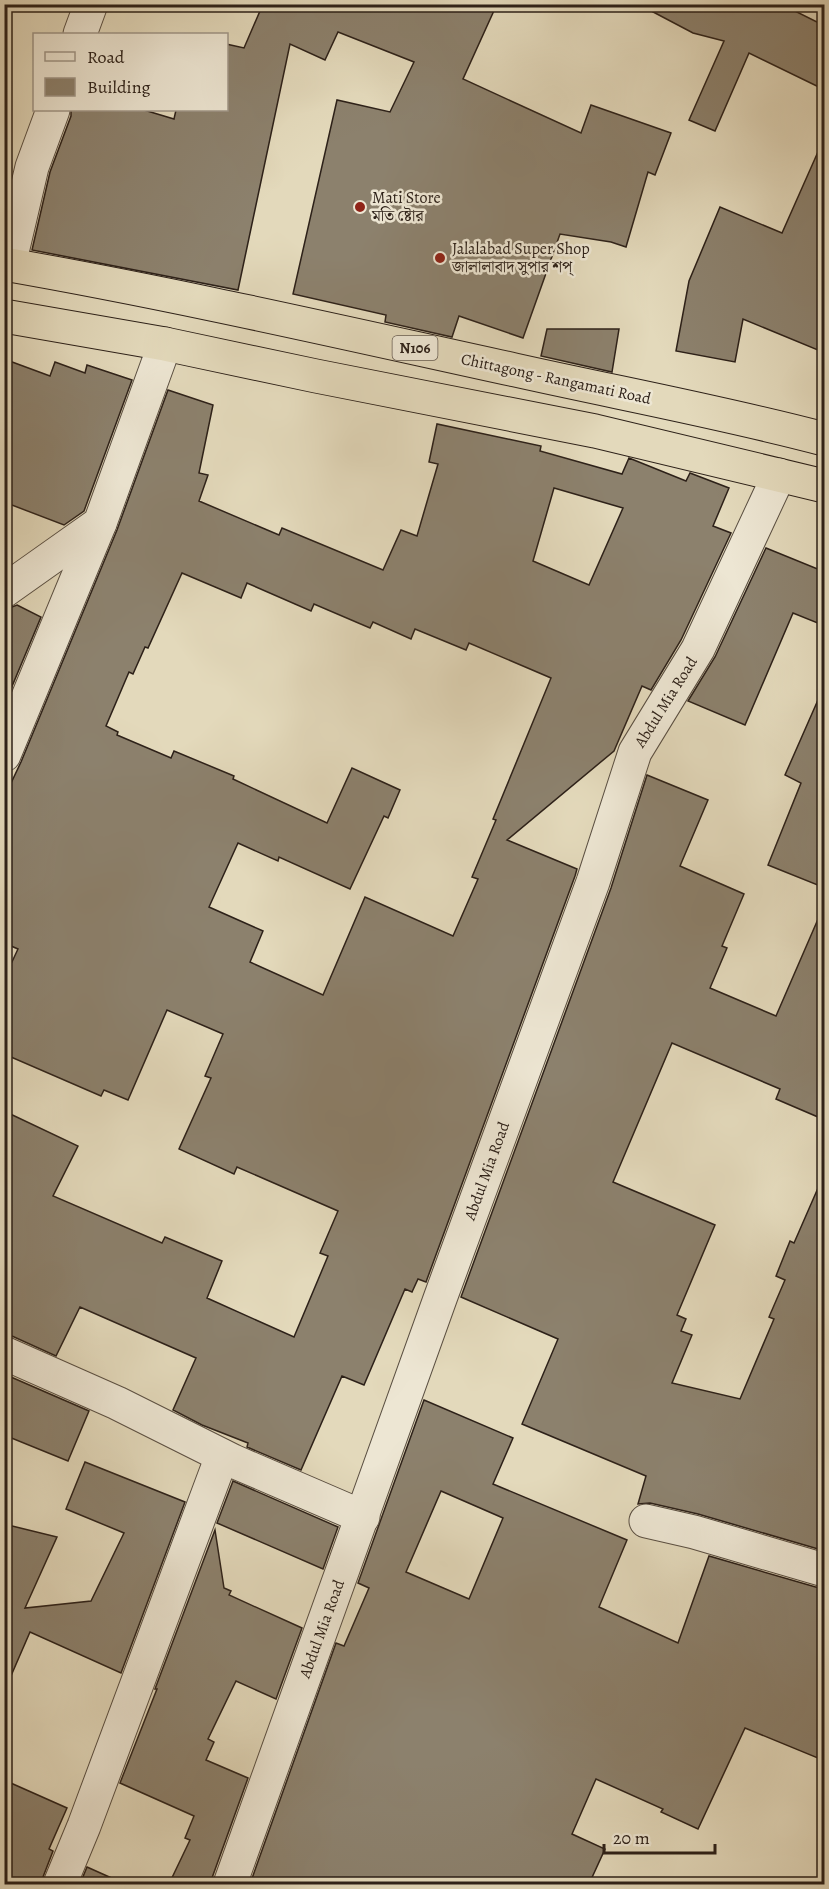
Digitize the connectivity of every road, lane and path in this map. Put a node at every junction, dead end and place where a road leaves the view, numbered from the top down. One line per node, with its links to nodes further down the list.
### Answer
1 (92, 4): 2 (street)
2 (81, 33)
3 (53, 111): 4 (street)
4 (7, 265): 7 (highway, Chittagong - Rangamati Road / N106)
5 (4, 316): 6 (highway)
6 (165, 344): 8 (highway); 10 (street)
7 (825, 439)
8 (779, 475): 9 (highway); 15 (street, Abdul Mia Road)
9 (825, 486)
10 (100, 523): 11 (street); 12 (street)
11 (4, 591)
12 (4, 755)
13 (4, 1353): 14 (street)
14 (222, 1456): 15 (street); 18 (street)
15 (363, 1517): 19 (street, Abdul Mia Road)
16 (646, 1521): 17 (street)
17 (825, 1570)
18 (60, 1884)
19 (230, 1884)

